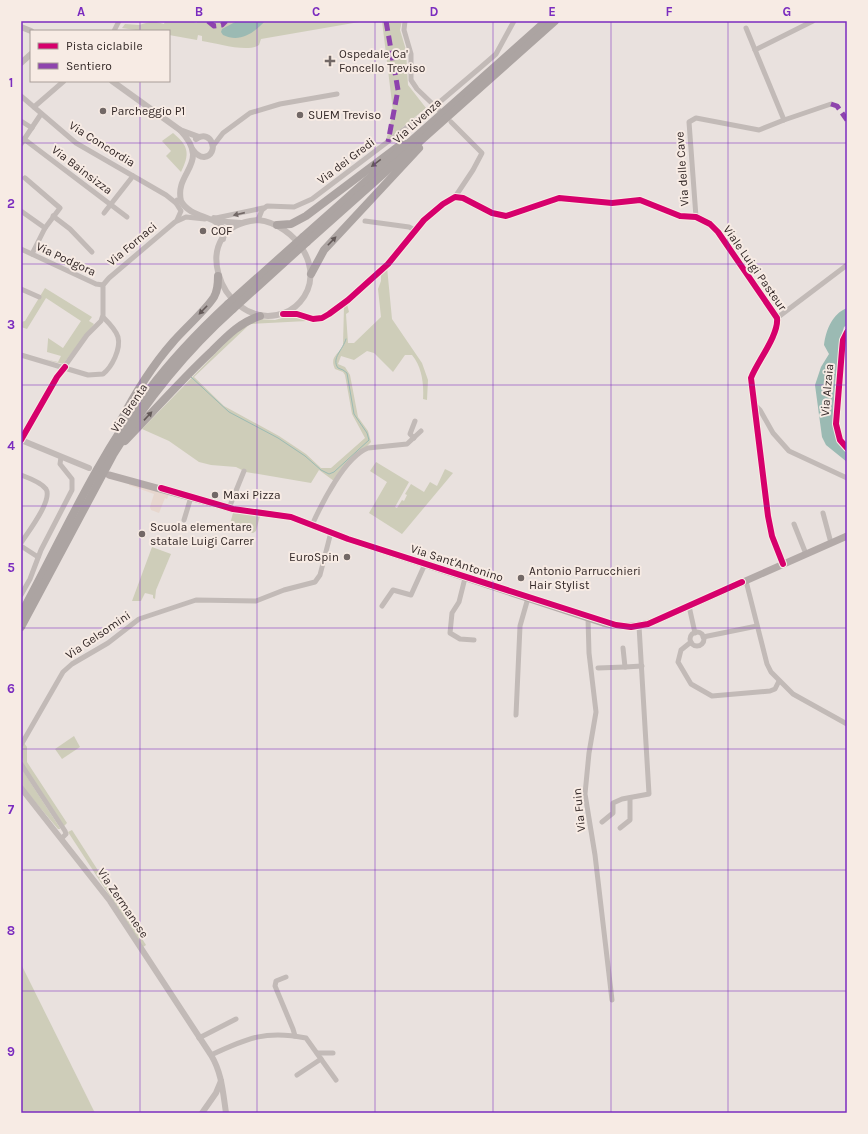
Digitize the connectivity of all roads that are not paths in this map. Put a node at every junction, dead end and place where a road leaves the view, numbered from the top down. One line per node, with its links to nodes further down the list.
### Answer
1 (405, 21): 15 (street)
2 (514, 21): 15 (street, Via dei Gredi)
3 (546, 21): 22 (highway, Via Livenza)
4 (555, 21): 22 (highway, Via Livenza)
5 (813, 21): 7 (street)
6 (746, 28): 7 (street)
7 (755, 50): 19 (street)
8 (30, 55): 9 (street)
9 (21, 63)
10 (63, 82): 16 (street)
11 (113, 82): 24 (street)
12 (336, 94): 25 (street)
13 (21, 96): 16 (street, Via Concordia)
14 (831, 104): 19 (street, Via delle Cave)
15 (435, 106): 17 (street); 40 (street, Via dei Gredi)
16 (34, 107): 18 (street, Via Concordia)
17 (440, 111)
18 (41, 114): 23 (street); 34 (street, Via Concordia)
19 (784, 120): 45 (street, Via delle Cave)
20 (21, 121): 23 (street)
21 (451, 122): 37 (street)
22 (432, 127): 51 (highway, one-way to 51); 55 (highway, Via Livenza); 60 (highway, one-way to 22)
23 (32, 128): 28 (street)
24 (180, 130): 26 (street); 31 (street)
25 (223, 133): 27 (street); 30 (street)
26 (199, 137): 27 (street); 31 (street)
27 (208, 138): 30 (street)
28 (24, 139): 29 (street); 39 (street, Via Bainsizza)
29 (21, 144)
30 (213, 146): 32 (street)
31 (193, 149): 32 (street); 33 (street)
32 (202, 157): 33 (street)
33 (191, 166): 36 (street)
34 (133, 176): 38 (street, Via Concordia); 39 (street)
35 (25, 178): 43 (street)
36 (181, 188): 38 (street); 46 (street)
37 (455, 197): 45 (street, Viale Luigi Pasteur); 53 (street)
38 (176, 203): 49 (street)
39 (110, 205): 42 (street); 44 (street, Via Bainsizza)
40 (263, 208): 46 (street, Via dei Gredi, one-way to 46); 47 (street)
41 (21, 211): 52 (street)
42 (104, 213)
43 (54, 216): 52 (street); 57 (street)
44 (127, 217)
45 (696, 218): 71 (street, Viale Luigi Pasteur)
46 (211, 219): 49 (street, Via Fornaci); 50 (street); 54 (street)
47 (258, 220): 50 (street); 51 (street)
48 (365, 221): 53 (street)
49 (175, 222): 62 (street, Via Fornaci)
50 (241, 223): 54 (street)
51 (277, 225): 60 (street)
52 (45, 228): 58 (street)
53 (415, 230): 70 (street)
54 (223, 239): 61 (street)
55 (305, 240): 66 (highway, Via Brenta, bridge)
56 (21, 249): 58 (street, Via Podgora)
57 (92, 252)
58 (32, 254): 62 (street, Via Podgora)
59 (847, 265): 71 (street)
60 (311, 274): 65 (street)
61 (218, 276): 68 (street); 88 (highway, one-way to 88)
62 (103, 285): 69 (street)
63 (21, 289): 64 (street)
64 (39, 297)
65 (302, 299): 67 (street); 70 (street)
66 (230, 307): 81 (highway, Via Brenta); 88 (highway, Via Brenta)
67 (283, 314): 68 (street); 70 (street)
68 (260, 316): 81 (highway, one-way to 68)
69 (103, 317): 74 (street); 74 (street)
70 (308, 317)
71 (777, 318): 75 (street, Viale Luigi Pasteur)
72 (847, 332): 80 (street, Via Alzaia)
73 (21, 356): 74 (street)
74 (65, 367): 79 (street)
75 (752, 402): 87 (street); 103 (street, Viale Luigi Pasteur)
76 (415, 421): 78 (street)
77 (421, 431): 78 (street)
78 (414, 438): 94 (street)
79 (21, 440): 82 (street)
80 (847, 448)
81 (113, 455): 112 (highway, Via Brenta)
82 (61, 456): 83 (street); 101 (street)
83 (90, 468)
84 (244, 470): 90 (street)
85 (21, 475): 97 (street)
86 (109, 475): 89 (main road, Via Sant'Antonino)
87 (847, 478)
88 (87, 490): 110 (highway, Via Brenta)
89 (191, 497): 90 (main road, Via Sant'Antonino); 92 (street)
90 (229, 508): 94 (main road, Via Sant'Antonino)
91 (823, 513): 98 (street)
92 (184, 520)
93 (794, 524): 100 (street)
94 (312, 525): 95 (main road, Via Sant'Antonino)
95 (331, 532): 102 (main road, Via Sant'Antonino); 126 (street, Via Gelsomini)
96 (847, 536): 98 (main road, Via Sant'Antonino)
97 (21, 543)
98 (831, 543): 100 (main road, Via Sant'Antonino)
99 (21, 546): 101 (street)
100 (806, 554): 103 (main road, Via Sant'Antonino)
101 (38, 557): 106 (street)
102 (424, 564): 104 (main road, Via Sant'Antonino); 108 (street, Via Sant'Antonino)
103 (783, 564): 105 (main road, Via Sant'Antonino)
104 (465, 578): 107 (main road, Via Sant'Antonino); 117 (street, Via Sant'Antonino)
105 (746, 581): 109 (main road, Via Sant'Antonino); 114 (street)
106 (21, 595)
107 (528, 598): 111 (main road, Via Sant'Antonino); 124 (street)
108 (382, 606)
109 (688, 606): 113 (main road, Via Sant'Antonino); 115 (street)
110 (21, 614)
111 (588, 618): 113 (main road, Via Sant'Antonino); 134 (street, Via Fuin)
112 (21, 626)
113 (639, 626): 120 (street)
114 (757, 626): 116 (street); 123 (street)
115 (695, 632): 116 (street); 118 (street)
116 (703, 637): 118 (street)
117 (474, 640)
118 (691, 642): 123 (street)
119 (624, 648): 121 (street)
120 (642, 666): 121 (street); 129 (street)
121 (625, 667): 122 (street)
122 (598, 668)
123 (779, 681): 125 (street)
124 (516, 715)
125 (847, 724)
126 (21, 745)
127 (21, 764): 132 (street)
128 (21, 788): 132 (street, Via Zermanese)
129 (630, 798): 130 (street); 131 (street)
130 (602, 822)
131 (620, 828)
132 (61, 833): 137 (street, Via Zermanese)
133 (286, 977): 136 (street)
134 (612, 1000)
135 (236, 1019): 137 (street)
136 (294, 1036): 138 (street); 140 (street)
137 (199, 1038): 140 (street, Via Zermanese)
138 (317, 1053): 139 (street); 141 (street)
139 (333, 1053)
140 (211, 1055): 144 (street, Via Zermanese)
141 (321, 1059): 142 (street); 143 (street)
142 (297, 1075)
143 (336, 1080)
144 (221, 1081): 145 (street, Via Zermanese); 146 (street)
145 (225, 1103): 146 (street); 148 (street, Via Zermanese)
146 (208, 1105): 147 (street)
147 (202, 1113)
148 (226, 1113)

